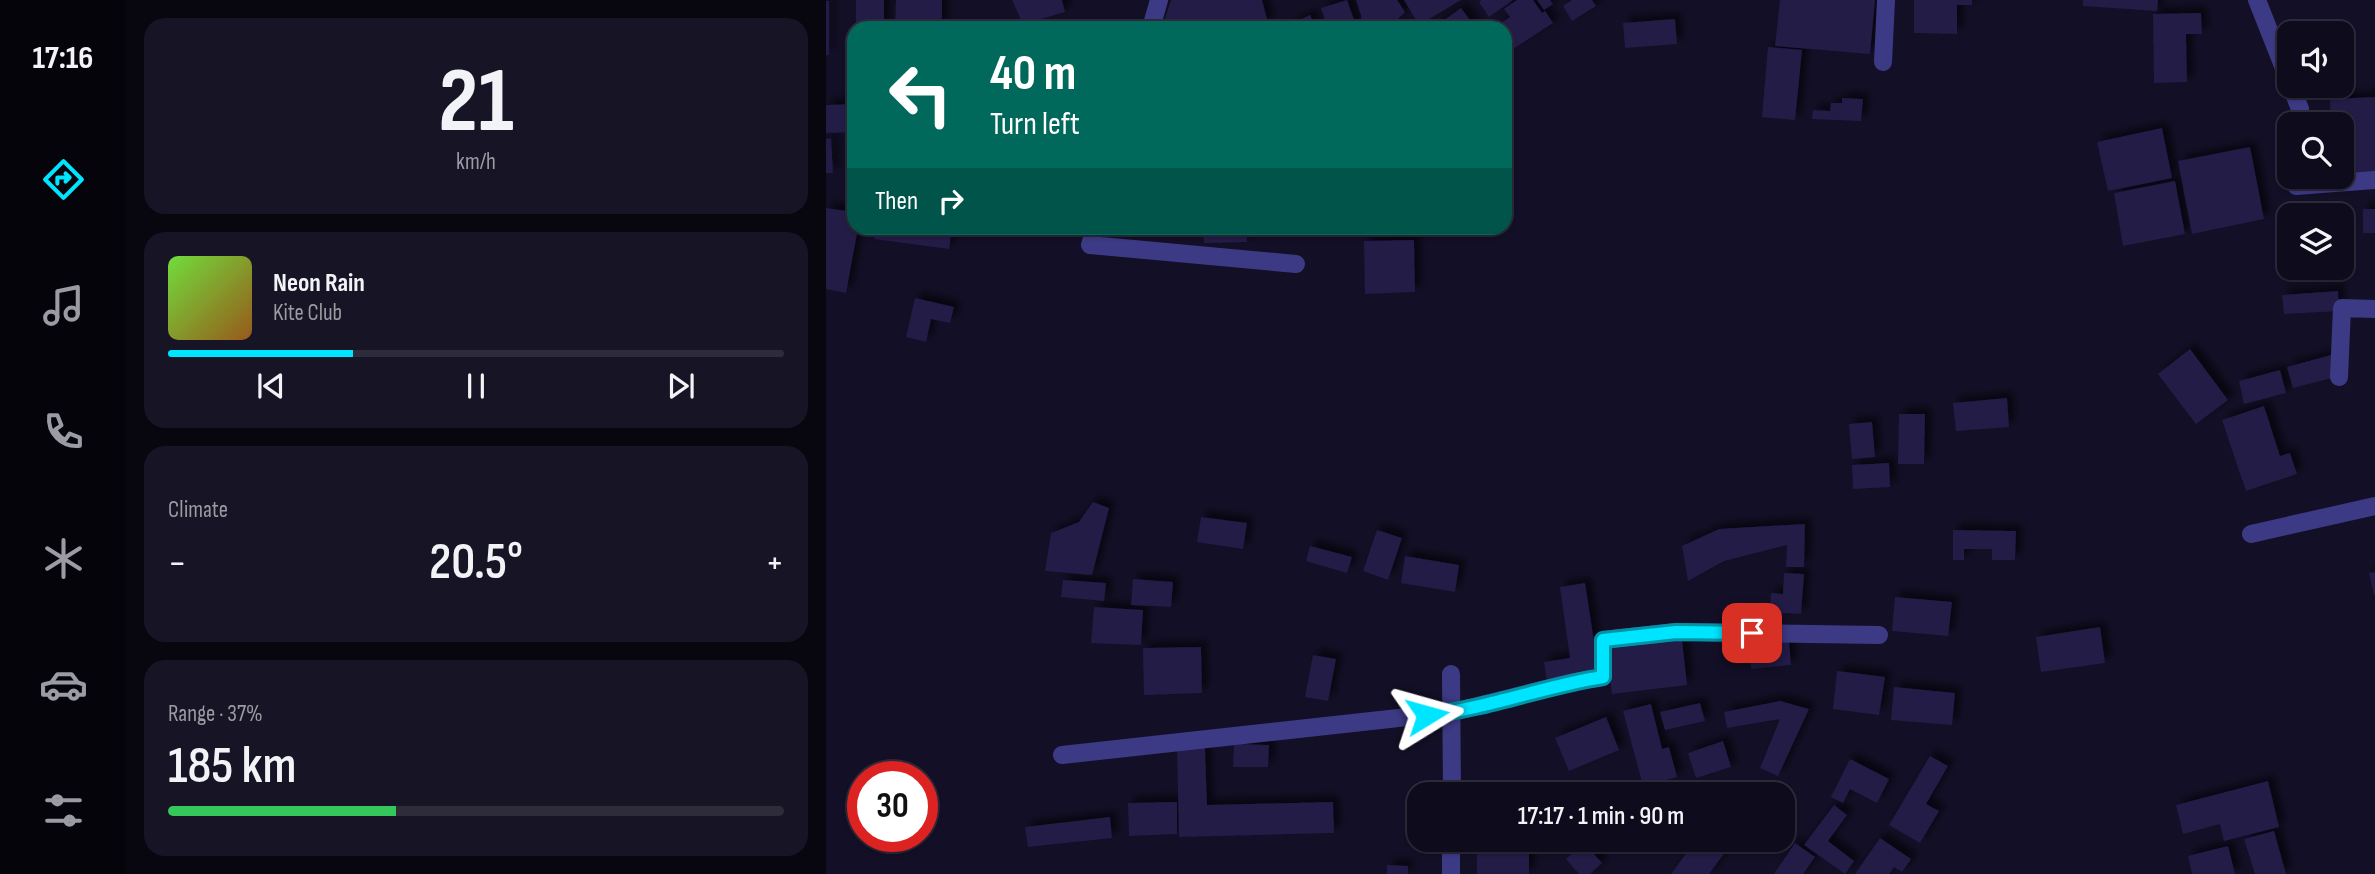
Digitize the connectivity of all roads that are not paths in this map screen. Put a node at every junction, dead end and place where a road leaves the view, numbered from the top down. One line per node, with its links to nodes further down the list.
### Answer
1 (1159, 0): 4 (street)
2 (1886, 0): 6 (street)
3 (2257, 0): 5 (street)
4 (1153, 21)
5 (2277, 51)
6 (1883, 62)
7 (2375, 180): 8 (street)
8 (2354, 182)
9 (1093, 235): 10 (street)
10 (1296, 264)
11 (2375, 309): 12 (street)
12 (2339, 377)
13 (2375, 506): 14 (street)
14 (2251, 534)
15 (1879, 635): 17 (street)
16 (1451, 674): 17 (street)
17 (1452, 712): 18 (street); 19 (street)
18 (1062, 755)
19 (1452, 782)
20 (1451, 852): 21 (street)
21 (1451, 874)

